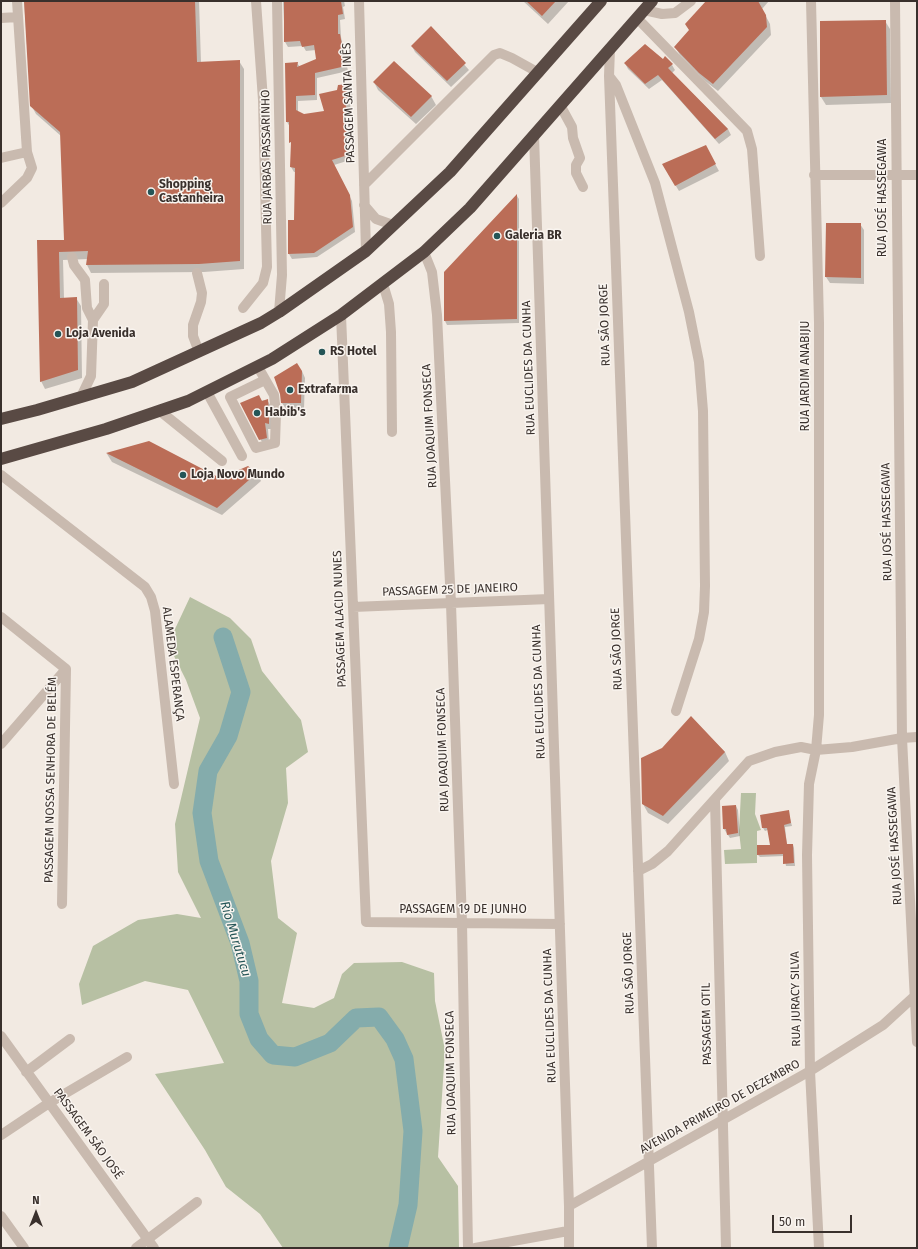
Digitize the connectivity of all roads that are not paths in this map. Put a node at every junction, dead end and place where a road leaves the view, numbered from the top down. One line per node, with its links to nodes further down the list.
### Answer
1 (17, 1): 11 (street)
2 (256, 1): 35 (street)
3 (277, 1): 36 (street, RUA JARBAS PASSARINHO)
4 (359, 1): 23 (street, PASSAGEM SANTA INÊS)
5 (601, 1): 14 (highway)
6 (652, 1): 10 (highway)
7 (691, 1): 10 (street)
8 (811, 1): 20 (street, RUA JARDIM ANABIJU)
9 (896, 1): 22 (street, RUA JOSÉ HASSEGAWA)
10 (640, 14): 13 (highway); 31 (street)
11 (18, 17): 12 (street); 18 (street)
12 (1, 18)
13 (610, 49): 15 (street, RUA SÃO JORGE); 16 (highway)
14 (539, 73): 23 (street); 27 (highway)
15 (609, 76): 56 (street); 63 (street, RUA SÃO JORGE)
16 (560, 105): 17 (highway); 24 (street)
17 (534, 135): 29 (highway); 51 (street, RUA EUCLIDES DA CUNHA)
18 (26, 152): 19 (street); 25 (street)
19 (1, 158)
20 (814, 175): 22 (street); 60 (street, RUA JARDIM ANABIJU)
21 (917, 175): 22 (street)
22 (896, 176): 58 (street, RUA JOSÉ HASSEGAWA)
23 (364, 185): 26 (street, PASSAGEM SANTA INÊS)
24 (583, 187)
25 (1, 204)
26 (364, 205): 27 (street); 28 (street, PASSAGEM SANTA INÊS)
27 (393, 225): 28 (highway)
28 (366, 251): 36 (highway)
29 (424, 252): 34 (highway); 52 (street, RUA JOAQUIM FONSECA)
30 (72, 256): 38 (street)
31 (760, 256)
32 (197, 273): 39 (street)
33 (104, 284): 38 (street)
34 (383, 284): 37 (highway); 46 (street)
35 (243, 308)
36 (279, 312): 39 (highway)
37 (341, 315): 40 (highway); 53 (street, PASSAGEM ALACID NUNES)
38 (93, 320): 43 (street)
39 (199, 352): 43 (highway)
40 (258, 366): 41 (street); 42 (highway)
41 (265, 380): 41 (street)
42 (207, 392): 44 (highway); 47 (street)
43 (82, 397): 45 (highway)
44 (160, 410): 48 (highway); 49 (street)
45 (1, 419)
46 (392, 432)
47 (242, 456)
48 (1, 459)
49 (222, 460)
50 (1, 475): 61 (street, ALAMEDA ESPERANÇA)
51 (549, 599): 52 (street, PASSAGEM 25 DE JANEIRO); 67 (street, RUA EUCLIDES DA CUNHA)
52 (451, 604): 53 (street, PASSAGEM 25 DE JANEIRO); 66 (street, RUA JOAQUIM FONSECA)
53 (353, 607): 65 (street, PASSAGEM ALACID NUNES)
54 (1, 617): 55 (street, PASSAGEM NOSSA SENHORA DE BELÉM)
55 (66, 669): 59 (street); 64 (street, PASSAGEM NOSSA SENHORA DE BELÉM)
56 (676, 711)
57 (917, 737): 58 (street)
58 (902, 738): 60 (street); 68 (street, RUA JOSÉ HASSEGAWA)
59 (1, 744)
60 (816, 750): 62 (street); 74 (street, RUA JURACY SILVA)
61 (174, 784)
62 (715, 800): 63 (street); 76 (street, PASSAGEM OTIL)
63 (638, 871): 78 (street, RUA SÃO JORGE)
64 (62, 904)
65 (366, 922): 66 (street, PASSAGEM 19 DE JUNHO)
66 (462, 923): 67 (street, PASSAGEM 19 DE JUNHO); 86 (street, RUA JOAQUIM FONSECA)
67 (560, 924): 80 (street, RUA EUCLIDES DA CUNHA)
68 (916, 994): 71 (street, RUA JOSÉ HASSEGAWA); 74 (street, AVENIDA PRIMEIRO DE DEZEMBRO)
69 (1, 1036): 73 (street, PASSAGEM SÃO JOSÉ)
70 (70, 1039): 73 (street)
71 (917, 1042)
72 (127, 1057): 75 (street)
73 (26, 1072): 75 (street, PASSAGEM SÃO JOSÉ)
74 (810, 1072): 76 (street, AVENIDA PRIMEIRO DE DEZEMBRO); 91 (street, RUA JURACY SILVA)
75 (49, 1103): 77 (street); 83 (street, PASSAGEM SÃO JOSÉ)
76 (722, 1120): 78 (street, AVENIDA PRIMEIRO DE DEZEMBRO); 90 (street, PASSAGEM OTIL)
77 (1, 1136)
78 (649, 1162): 80 (street, AVENIDA PRIMEIRO DE DEZEMBRO); 89 (street, RUA SÃO JORGE)
79 (197, 1202): 83 (street)
80 (569, 1206): 82 (street, RUA EUCLIDES DA CUNHA)
81 (1, 1216): 84 (street)
82 (568, 1232): 87 (street); 88 (street, RUA EUCLIDES DA CUNHA)
83 (151, 1244): 85 (street)
84 (24, 1248)
85 (136, 1248)
86 (468, 1248)
87 (475, 1248)
88 (569, 1248)
89 (652, 1248)
90 (726, 1248)
91 (819, 1248)

